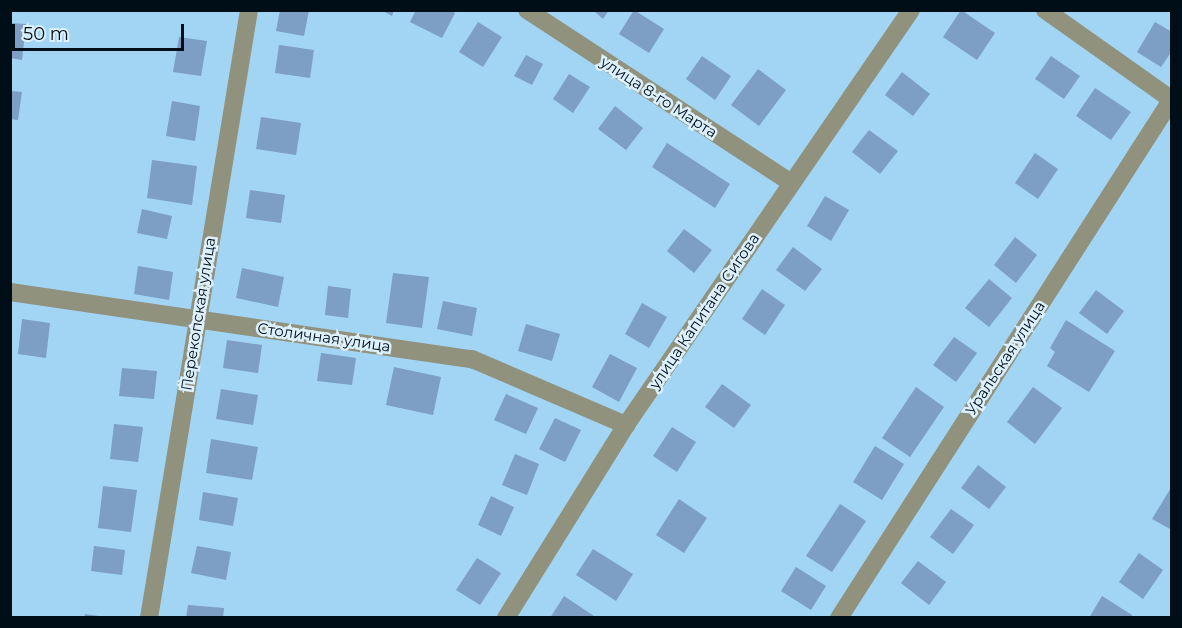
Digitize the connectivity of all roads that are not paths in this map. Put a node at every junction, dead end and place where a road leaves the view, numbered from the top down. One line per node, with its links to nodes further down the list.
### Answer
1 (249, 10): 8 (street, Перекопская улица)
2 (527, 10): 6 (street, улица 8-го Марта)
3 (911, 10): 6 (street, улица Капитана Сигова)
4 (1045, 10): 5 (street)
5 (1171, 99): 12 (street, Уральская улица)
6 (791, 183): 9 (street, улица Капитана Сигова)
7 (10, 292): 8 (street, Столичная улица)
8 (197, 318): 9 (street, Столичная улица); 10 (street, Перекопская улица)
9 (626, 425): 11 (street, улица Капитана Сигова)
10 (149, 618)
11 (506, 618)
12 (839, 618)

